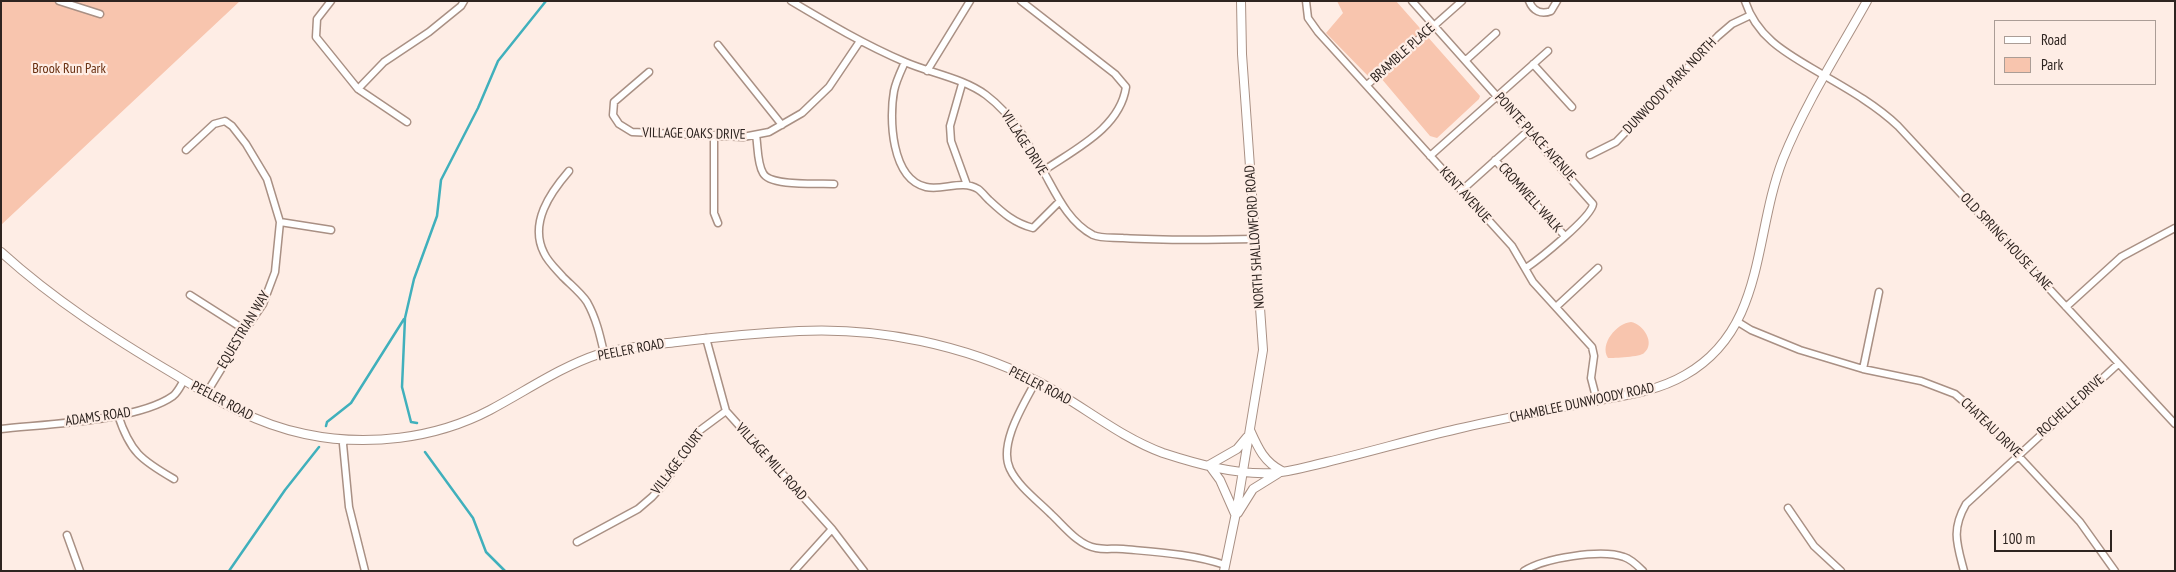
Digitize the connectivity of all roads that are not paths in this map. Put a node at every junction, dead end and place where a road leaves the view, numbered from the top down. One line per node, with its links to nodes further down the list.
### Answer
1 (59, 1): 15 (street)
2 (331, 1): 30 (street)
3 (464, 1): 30 (street)
4 (791, 1): 19 (street, VILLAGE DRIVE)
5 (970, 1): 25 (street)
6 (1021, 1): 43 (street)
7 (1241, 1): 53 (street, NORTH SHALLOWFORD ROAD)
8 (1306, 1): 29 (street, KENT AVENUE)
9 (1412, 1): 17 (street, POINTE PLACE AVENUE)
10 (1462, 1): 17 (street, BRAMBLE PLACE)
11 (1529, 1): 12 (street)
12 (1557, 1)
13 (1745, 1): 16 (street, OLD SPRING HOUSE LANE)
14 (1867, 1): 27 (street, CHAMBLEE DUNWOODY ROAD)
15 (100, 14)
16 (1751, 15): 27 (street, OLD SPRING HOUSE LANE); 39 (street, DUNWOODY PARK NORTH)
17 (1434, 25): 22 (street, POINTE PLACE AVENUE); 29 (street, BRAMBLE PLACE)
18 (1496, 33): 22 (street)
19 (860, 41): 23 (street, VILLAGE DRIVE); 34 (street, VILLAGE OAKS DRIVE)
20 (718, 45): 34 (street)
21 (1548, 51): 24 (street)
22 (1466, 60): 31 (street, POINTE PLACE AVENUE)
23 (905, 62): 25 (street, VILLAGE DRIVE); 45 (street)
24 (1533, 64): 31 (street); 32 (street)
25 (927, 71): 28 (street, VILLAGE DRIVE)
26 (649, 72): 37 (street, VILLAGE OAKS DRIVE)
27 (1825, 76): 60 (street, OLD SPRING HOUSE LANE); 61 (street, CHAMBLEE DUNWOODY ROAD)
28 (962, 84): 43 (street, VILLAGE DRIVE); 45 (street)
29 (1367, 85): 40 (street, KENT AVENUE)
30 (358, 89): 33 (street)
31 (1497, 97): 35 (street, POINTE PLACE AVENUE); 40 (street)
32 (1572, 108)
33 (407, 122)
34 (782, 125): 36 (street, VILLAGE OAKS DRIVE)
35 (1529, 130): 41 (street); 52 (street, POINTE PLACE AVENUE)
36 (756, 135): 37 (street, VILLAGE OAKS DRIVE); 44 (street)
37 (714, 136): 49 (street)
38 (186, 150): 48 (street, EQUESTRIAN WAY)
39 (1590, 155)
40 (1430, 156): 46 (street, KENT AVENUE)
41 (1495, 160): 46 (street); 52 (street, CROMWELL WALK)
42 (569, 171): 64 (street)
43 (1043, 171): 47 (street, VILLAGE DRIVE)
44 (834, 184)
45 (967, 185): 47 (street)
46 (1461, 191): 55 (street, KENT AVENUE)
47 (1060, 201): 53 (street, VILLAGE DRIVE)
48 (280, 222): 51 (street); 62 (street, EQUESTRIAN WAY)
49 (718, 223)
50 (2175, 228): 60 (street)
51 (331, 230)
52 (1564, 235): 55 (street, POINTE PLACE AVENUE)
53 (1256, 239): 75 (street, NORTH SHALLOWFORD ROAD)
54 (1, 252): 67 (street, PEELER ROAD)
55 (1526, 268): 59 (street, KENT AVENUE)
56 (1598, 268): 59 (street)
57 (1879, 292): 66 (street)
58 (190, 295): 62 (street)
59 (1556, 307): 70 (street, KENT AVENUE)
60 (2066, 308): 65 (street, OLD SPRING HOUSE LANE)
61 (1738, 322): 66 (street, CHATEAU DRIVE); 70 (street, CHAMBLEE DUNWOODY ROAD)
62 (245, 330): 69 (street, EQUESTRIAN WAY)
63 (706, 338): 64 (street, PEELER ROAD); 68 (street, PEELER ROAD); 71 (street, VILLAGE MILL ROAD)
64 (604, 353): 76 (street, PEELER ROAD)
65 (2118, 364): 73 (street, OLD SPRING HOUSE LANE); 77 (street, ROCHELLE DRIVE)
66 (1863, 369): 77 (street, CHATEAU DRIVE)
67 (184, 380): 69 (street, PEELER ROAD); 72 (street, ADAMS ROAD)
68 (1036, 381): 78 (street, PEELER ROAD); 87 (street)
69 (206, 394): 76 (street, PEELER ROAD)
70 (1597, 401): 80 (street, CHAMBLEE DUNWOODY ROAD)
71 (726, 411): 84 (street, VILLAGE MILL ROAD); 86 (street, VILLAGE COURT)
72 (118, 415): 74 (street, ADAMS ROAD); 81 (street)
73 (2175, 424)
74 (1, 429)
75 (1250, 430): 78 (street); 79 (street, NORTH SHALLOWFORD ROAD); 80 (street)
76 (345, 440): 89 (street)
77 (2018, 454): 95 (street, ROCHELLE DRIVE); 96 (street, CHATEAU DRIVE)
78 (1209, 465): 79 (street, PEELER ROAD); 83 (street)
79 (1243, 472): 80 (street, CHAMBLEE DUNWOODY ROAD); 83 (street)
80 (1282, 472): 83 (street)
81 (174, 478)
82 (1788, 508): 94 (street)
83 (1236, 516): 87 (street)
84 (832, 529): 90 (street); 91 (street, VILLAGE MILL ROAD)
85 (67, 535): 88 (street)
86 (577, 542)
87 (1225, 568)
88 (80, 571)
89 (365, 571)
90 (794, 571)
91 (864, 571)
92 (1524, 571): 93 (street)
93 (1643, 571)
94 (1841, 571)
95 (1964, 571)
96 (2115, 571)

